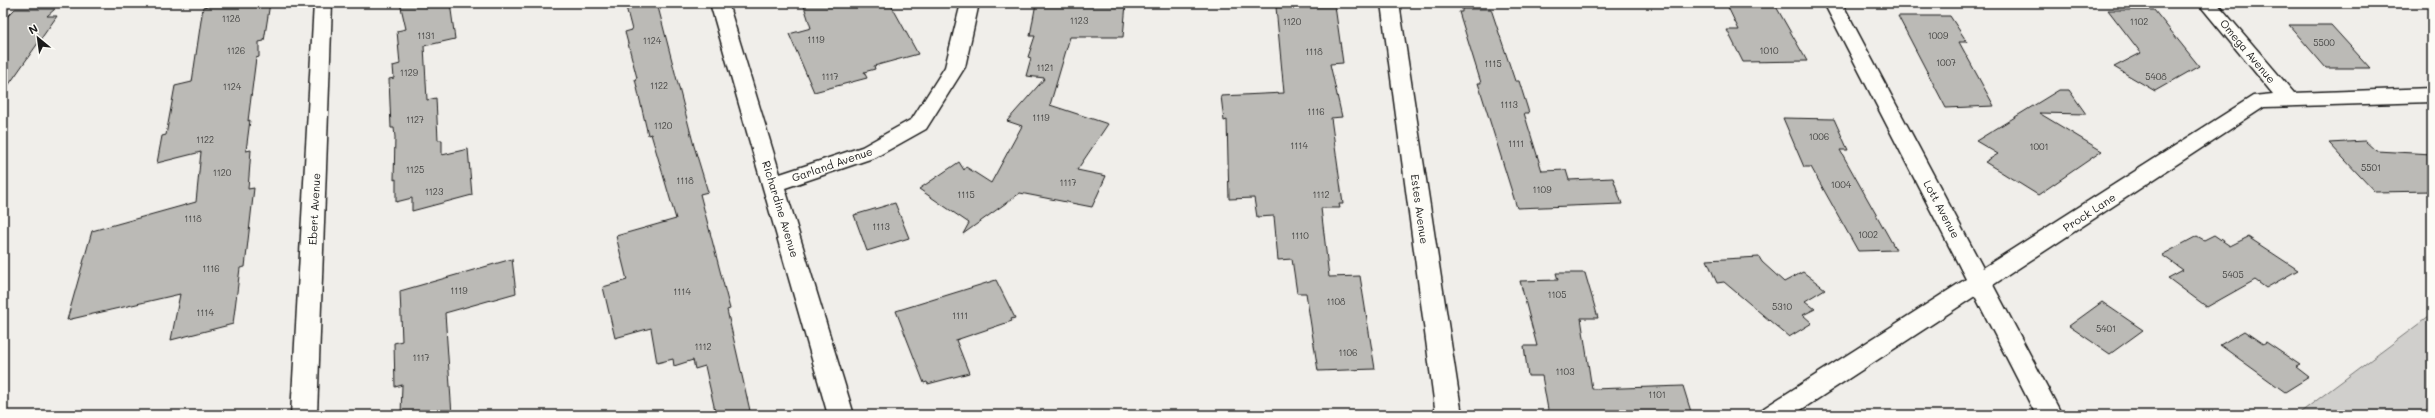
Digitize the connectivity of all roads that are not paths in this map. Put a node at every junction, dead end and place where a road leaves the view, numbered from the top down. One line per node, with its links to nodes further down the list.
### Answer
1 (323, 3): 11 (street, Ebert Avenue)
2 (718, 3): 9 (street, Richardine Avenue)
3 (970, 3): 9 (street, Garland Avenue)
4 (1390, 3): 13 (street, Estes Avenue)
5 (1833, 3): 10 (street, Lott Avenue)
6 (2207, 3): 8 (street, Omega Avenue)
7 (2432, 95): 8 (street, Prock Lane)
8 (2288, 99): 10 (street, Prock Lane)
9 (773, 184): 12 (street, Richardine Avenue)
10 (1981, 281): 14 (street, Prock Lane); 15 (street, Lott Avenue)
11 (304, 415)
12 (841, 415)
13 (1449, 415)
14 (1773, 415)
15 (2049, 415)

